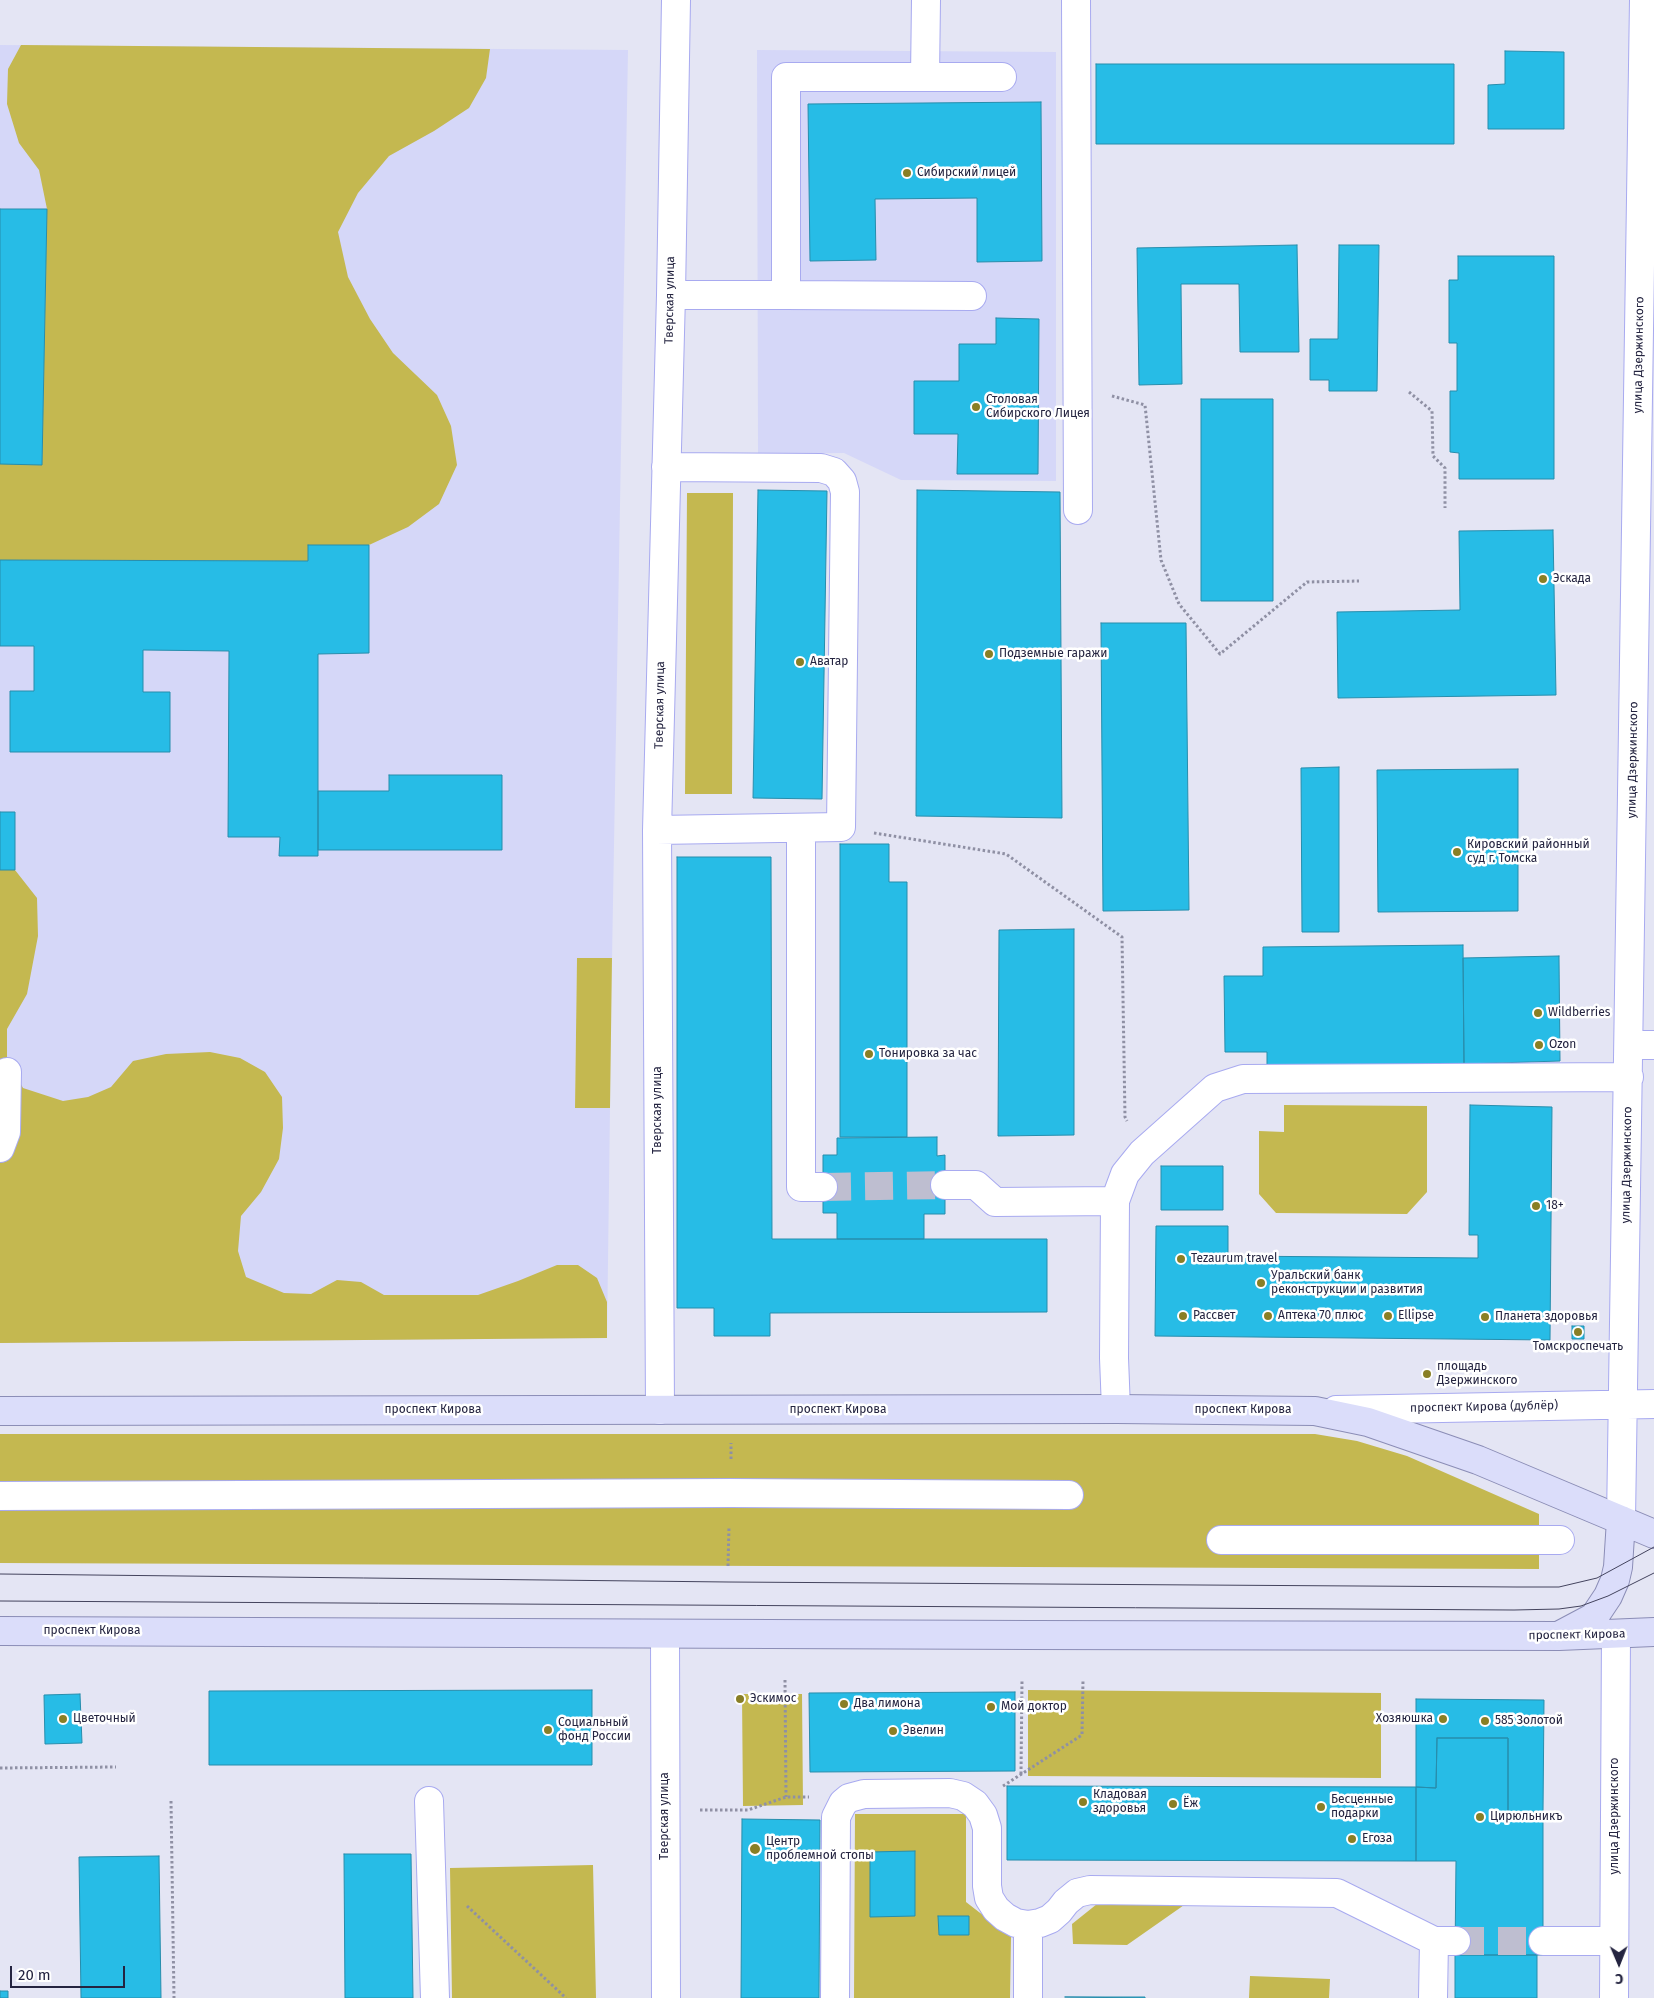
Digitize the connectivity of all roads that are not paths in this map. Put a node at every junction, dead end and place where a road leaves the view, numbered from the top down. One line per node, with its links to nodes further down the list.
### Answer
1 (676, 0): 7 (street, Тверская улица)
2 (926, 0): 5 (street)
3 (1076, 0): 11 (street)
4 (1644, 0): 14 (street, улица Дзержинского)
5 (924, 77): 6 (street); 8 (street)
6 (1002, 77)
7 (670, 295): 8 (street); 10 (street, Тверская улица)
8 (786, 295): 9 (street)
9 (972, 296)
10 (666, 467): 12 (street); 13 (street, Тверская улица)
11 (1078, 510)
12 (801, 828): 13 (street); 19 (street)
13 (657, 830): 24 (street, Тверская улица)
14 (1642, 1045): 16 (street, улица Дзержинского)
15 (8, 1072): 17 (street)
16 (1629, 1077): 20 (street); 21 (street, улица Дзержинского)
17 (0, 1148)
18 (945, 1185): 20 (street)
19 (823, 1187)
20 (1115, 1201): 23 (street)
21 (1624, 1403): 22 (street, проспект Кирова (дублёр)); 26 (street, проспект Кирова (дублёр)); 29 (street, улица Дзержинского)
22 (1654, 1404)
23 (1116, 1409): 24 (main road, проспект Кирова); 26 (main road, проспект Кирова)
24 (660, 1410): 25 (main road, проспект Кирова)
25 (0, 1411)
26 (1315, 1411): 29 (main road, проспект Кирова)
27 (1069, 1495): 28 (street)
28 (0, 1496)
29 (1621, 1520): 30 (main road, проспект Кирова); 37 (main road)
30 (1654, 1534)
31 (1221, 1540): 32 (street)
32 (1560, 1540)
33 (0, 1631): 35 (main road, проспект Кирова)
34 (1654, 1632): 36 (main road, проспект Кирова)
35 (665, 1634): 37 (main road, проспект Кирова); 43 (street, Тверская улица)
36 (1616, 1634): 37 (main road, проспект Кирова); 41 (street, улица Дзержинского)
37 (1559, 1636)
38 (429, 1801): 42 (street)
39 (1028, 1925): 44 (street); 45 (street); 46 (street)
40 (1543, 1940): 41 (street)
41 (1614, 1940): 47 (street, улица Дзержинского)
42 (435, 1998)
43 (666, 1998)
44 (835, 1998)
45 (1028, 1998)
46 (1433, 1998)
47 (1614, 1998)

